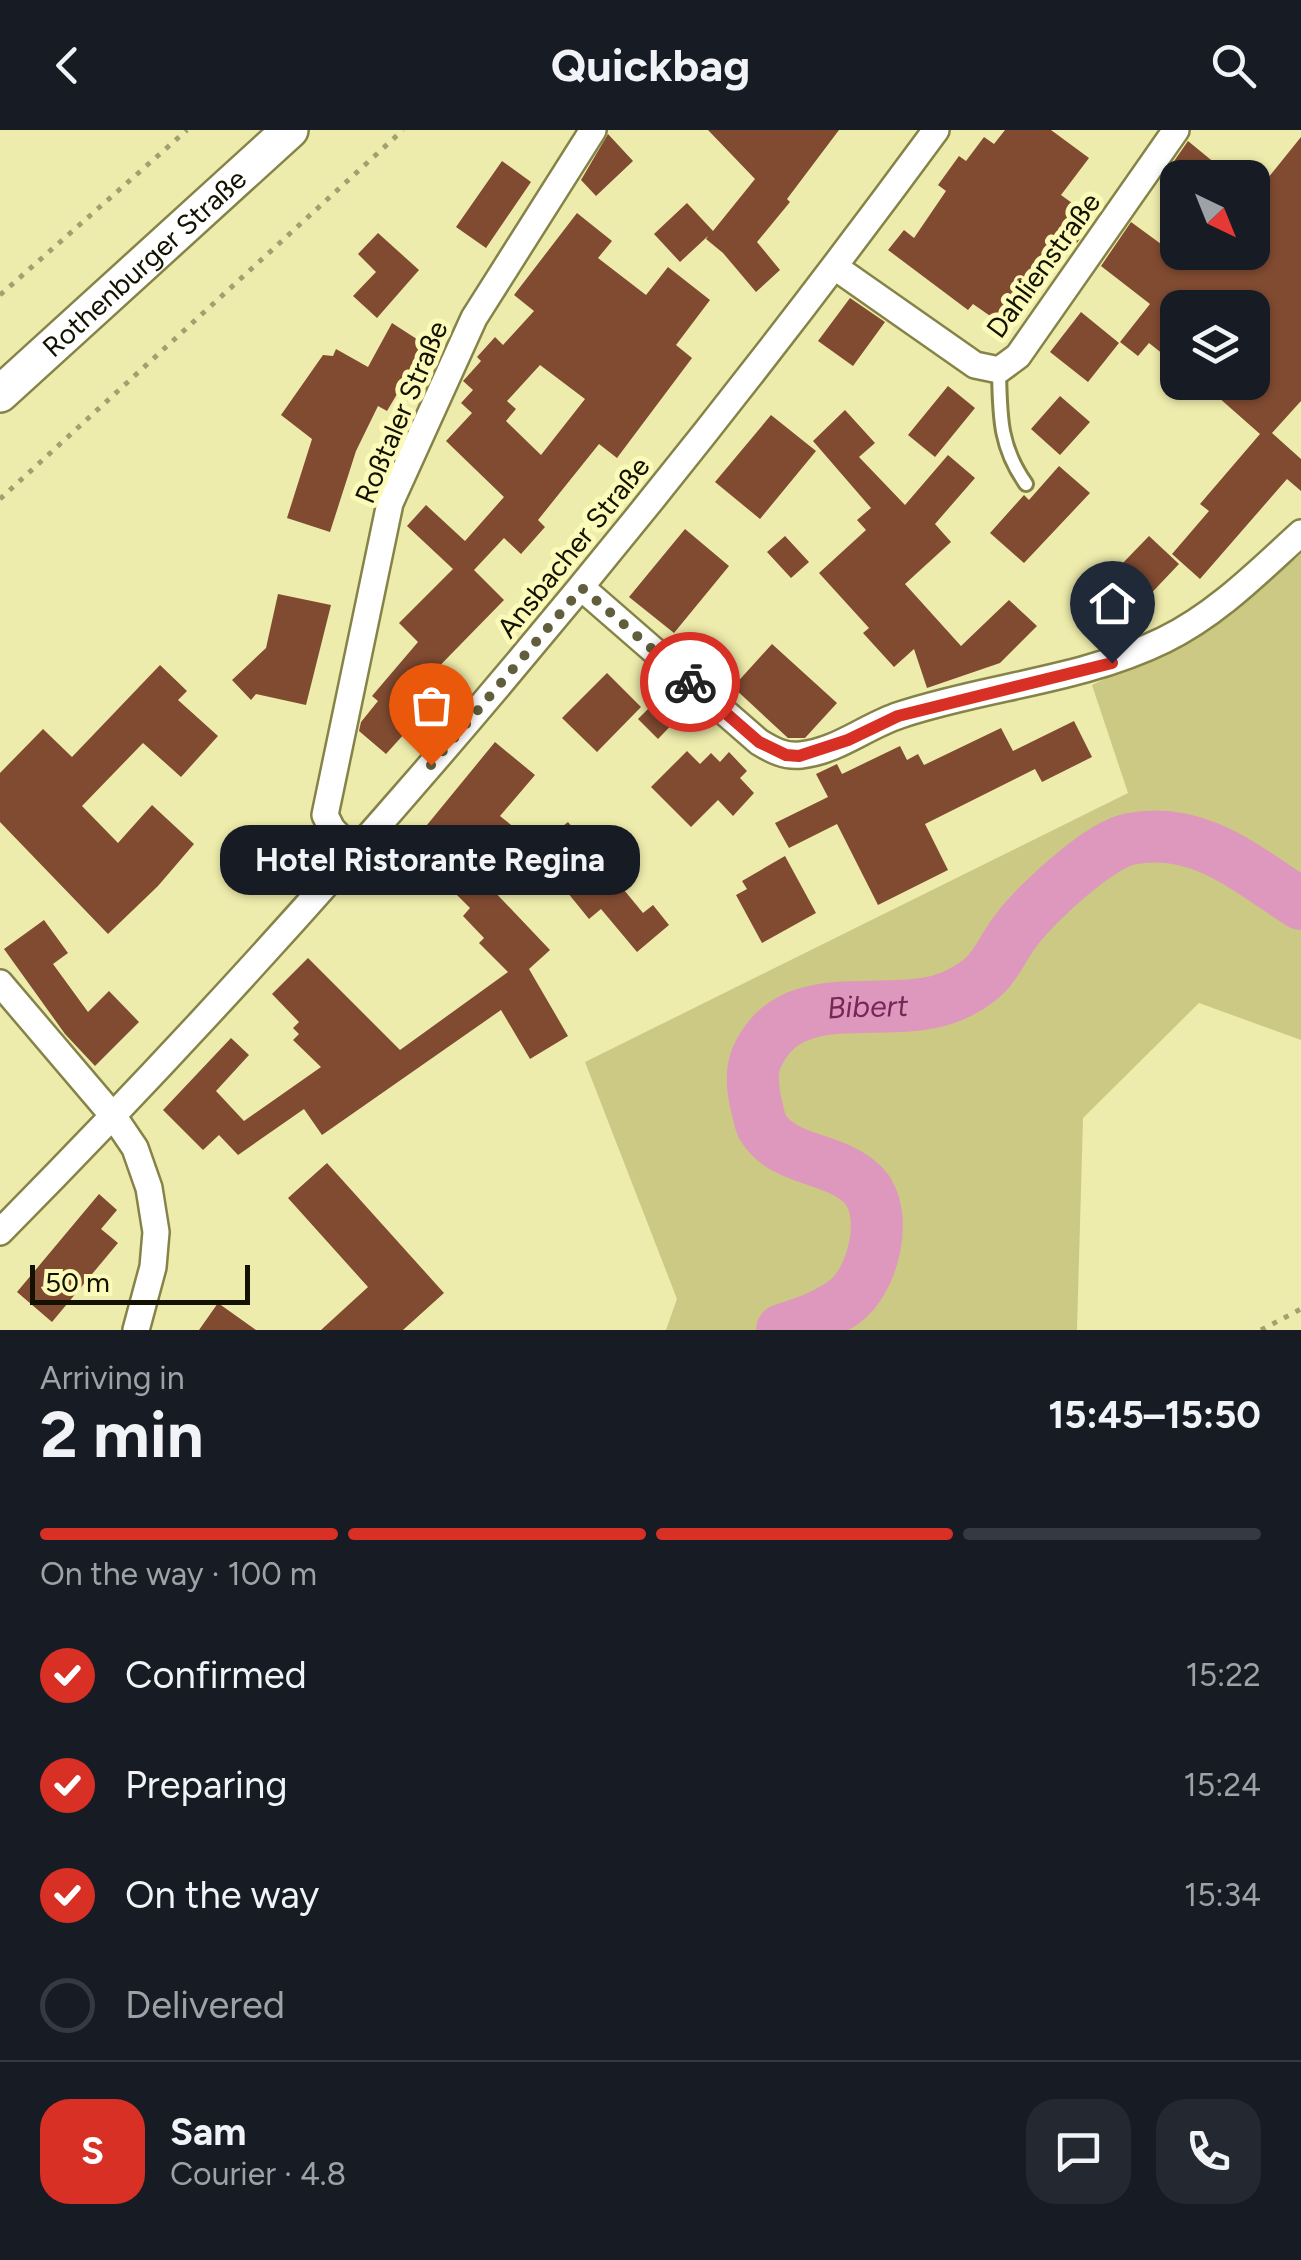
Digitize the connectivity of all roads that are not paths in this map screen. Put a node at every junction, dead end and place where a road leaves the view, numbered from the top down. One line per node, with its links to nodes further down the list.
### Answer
1 (290, 130): 7 (main road, Rothenburger Straße)
2 (592, 130): 11 (street, Roßtaler Straße)
3 (936, 130): 5 (street, Ansbacher Straße)
4 (1176, 130): 6 (street, Dahlienstraße)
5 (835, 267): 6 (street, Dahlienstraße); 10 (street, Ansbacher Straße)
6 (998, 370): 8 (lane)
7 (0, 394)
8 (1026, 484)
9 (1301, 532): 10 (street)
10 (582, 588): 11 (street, Ansbacher Straße)
11 (356, 854): 13 (street, Ansbacher Straße)
12 (0, 982): 13 (street)
13 (114, 1117): 14 (street, Ansbacher Straße); 15 (street)
14 (0, 1232)
15 (136, 1330)

